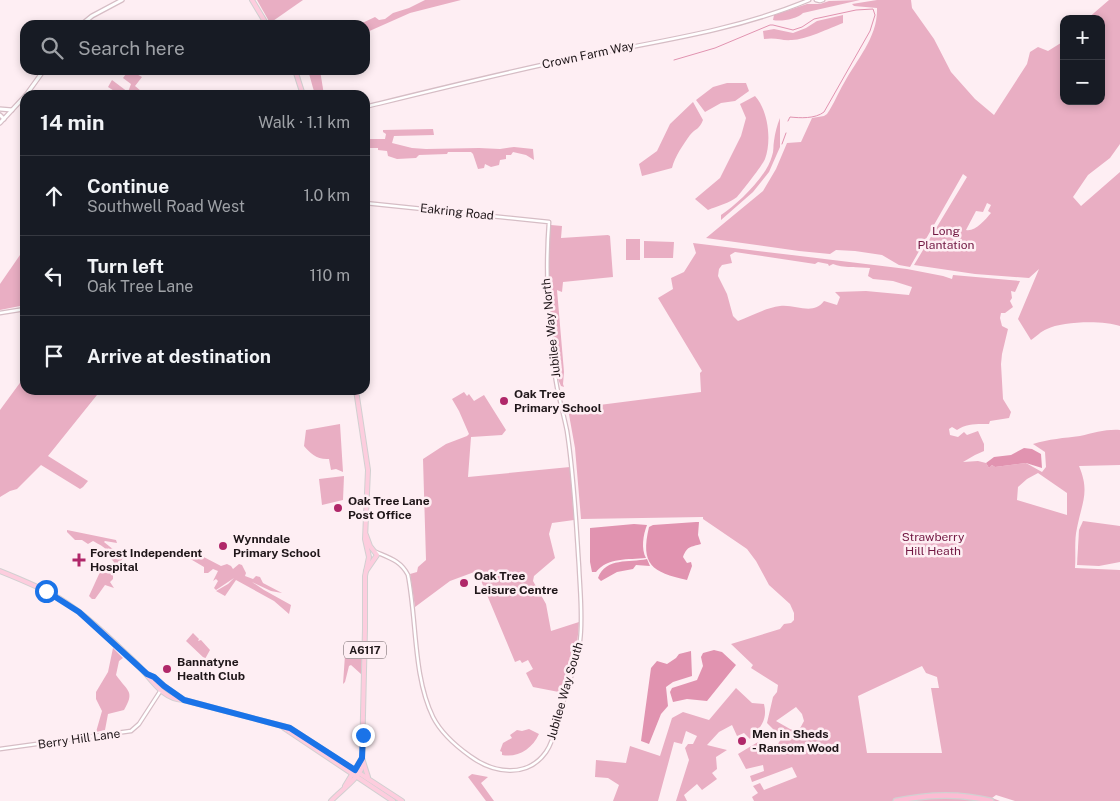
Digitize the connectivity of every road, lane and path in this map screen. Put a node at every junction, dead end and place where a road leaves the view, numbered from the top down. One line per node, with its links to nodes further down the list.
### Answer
1 (122, 0): 6 (main road)
2 (252, 0): 7 (main road)
3 (809, 0): 13 (street, Crown Farm Way)
4 (816, 0): 5 (street)
5 (823, 0)
6 (87, 20)
7 (264, 20)
8 (40, 75): 10 (main road)
9 (297, 75): 11 (main road)
10 (29, 90)
11 (301, 90)
12 (20, 101): 16 (main road)
13 (370, 106)
14 (0, 109): 15 (main road)
15 (6, 110): 16 (main road); 18 (main road)
16 (12, 110): 18 (main road)
17 (0, 114): 19 (main road)
18 (9, 114): 19 (main road)
19 (4, 120): 20 (main road)
20 (0, 123)
21 (370, 204): 22 (street, Eakring Road)
22 (549, 222): 26 (street, Jubilee Way North)
23 (20, 310): 24 (street)
24 (0, 314)
25 (357, 395): 27 (main road, A6117)
26 (577, 522): 30 (street, Jubilee Way South)
27 (366, 534): 28 (main road, A6117); 29 (main road, A6117)
28 (375, 552): 29 (main road); 30 (street, Jubilee Way South); 31 (main road, A6117)
29 (369, 555): 31 (main road); 33 (main road, A6117)
30 (384, 555): 31 (street)
31 (375, 558): 33 (main road)
32 (0, 571): 34 (main road)
33 (366, 571): 40 (main road, A6117)
34 (147, 674): 35 (main road); 36 (main road)
35 (164, 686): 36 (street, Berry Hill Lane); 37 (main road)
36 (161, 691): 37 (main road); 39 (street, Berry Hill Lane)
37 (184, 700): 38 (main road)
38 (283, 727): 42 (main road); 43 (main road)
39 (0, 749)
40 (362, 758): 41 (main road, A6117); 43 (main road, A6117)
41 (363, 763): 43 (main road, A6117); 44 (main road)
42 (345, 769): 43 (main road); 45 (main road)
43 (356, 773): 44 (main road); 45 (main road, A6117); 47 (main road)
44 (368, 779): 48 (main road)
45 (346, 784): 46 (main road, A6117)
46 (331, 801)
47 (393, 801)
48 (402, 801)
49 (896, 801): 50 (highway)
50 (991, 801)

